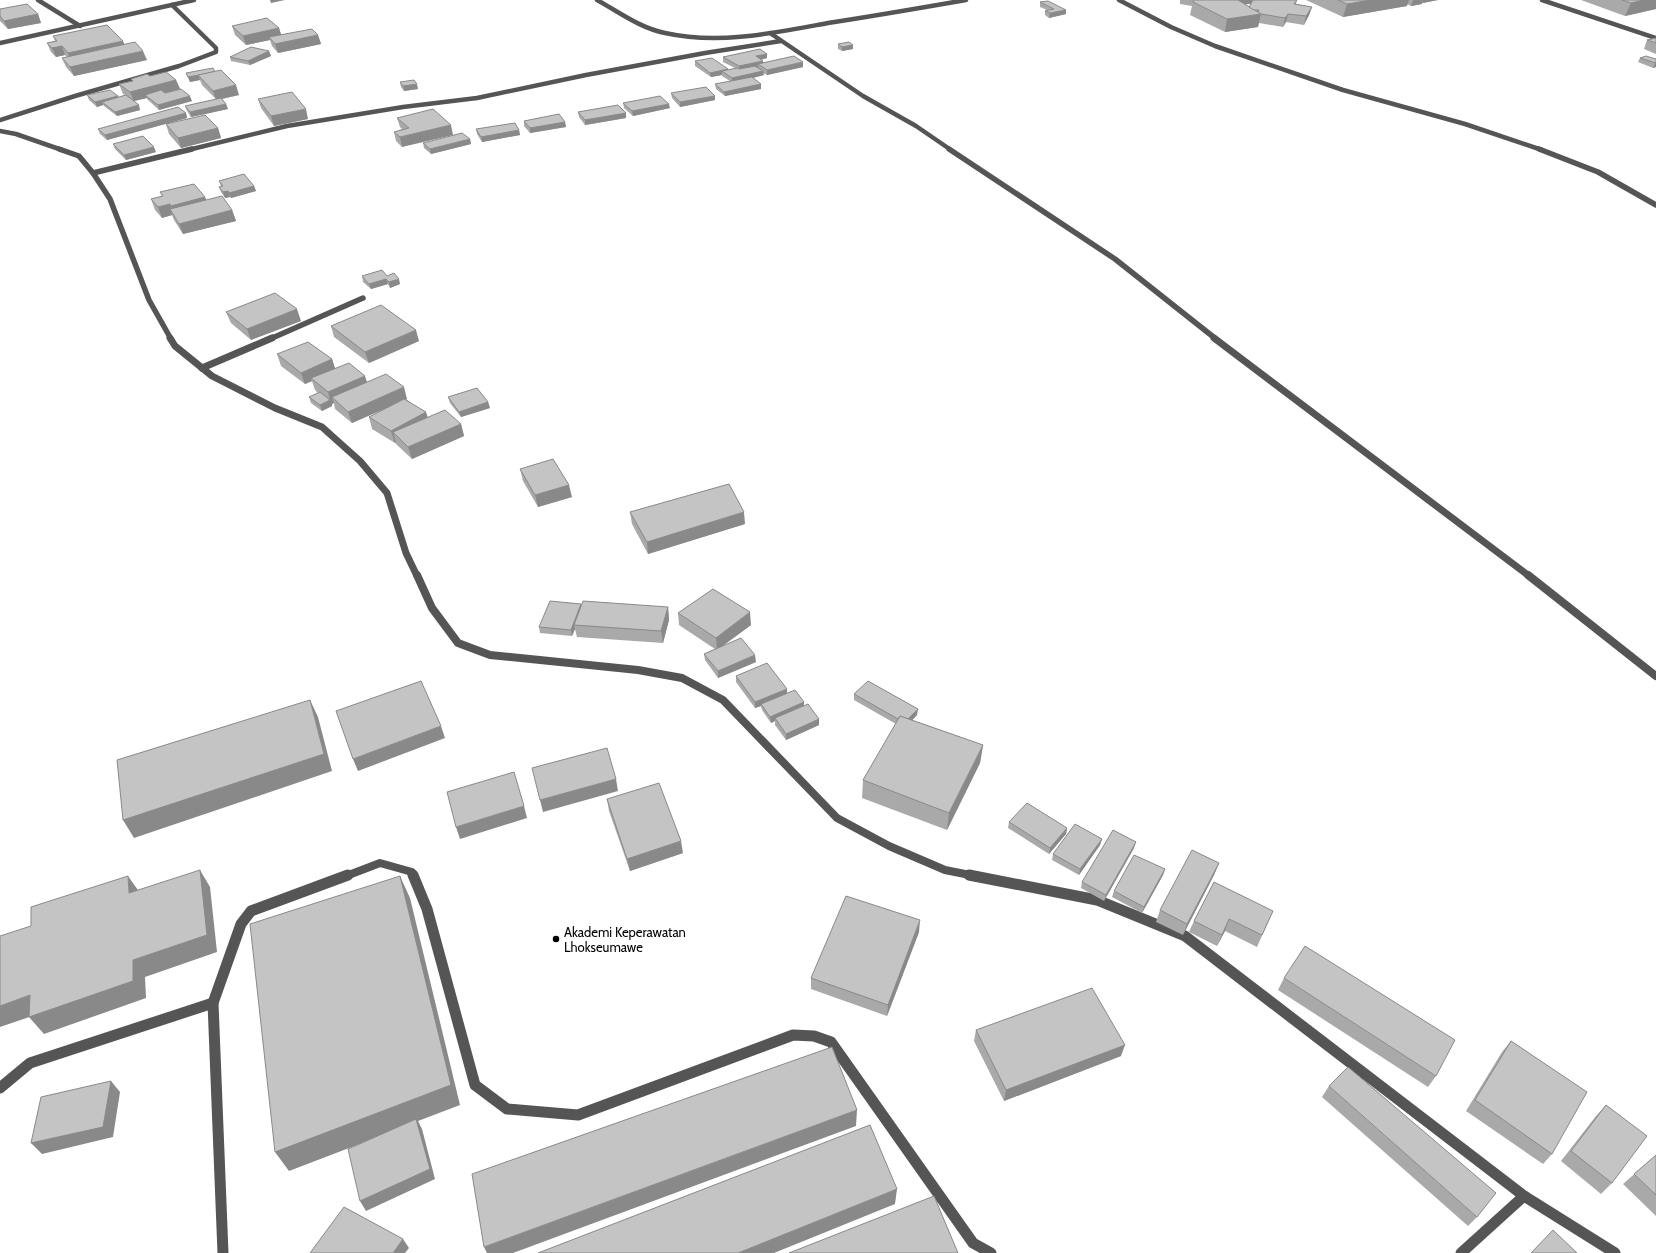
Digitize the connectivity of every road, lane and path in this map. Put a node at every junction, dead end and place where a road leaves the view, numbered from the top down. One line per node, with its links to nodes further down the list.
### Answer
1 (38, 0): 8 (street)
2 (194, 0): 7 (street)
3 (597, 0): 9 (street)
4 (966, 0): 9 (street)
5 (1119, 0): 16 (street)
6 (1542, 0): 10 (street)
7 (172, 5): 8 (street); 13 (street)
8 (80, 26): 12 (street)
9 (770, 33): 11 (street)
10 (1656, 38)
11 (781, 41): 15 (street); 19 (street)
12 (0, 43)
13 (0, 120)
14 (0, 131): 15 (street)
15 (93, 174): 18 (street)
16 (1656, 205)
17 (363, 298): 18 (street)
18 (202, 368): 22 (street)
19 (1656, 676)
20 (213, 1003): 21 (street); 23 (street); 24 (street)
21 (0, 1088)
22 (1524, 1196): 25 (street); 26 (street)
23 (222, 1253)
24 (991, 1253)
25 (1461, 1253)
26 (1615, 1253)

